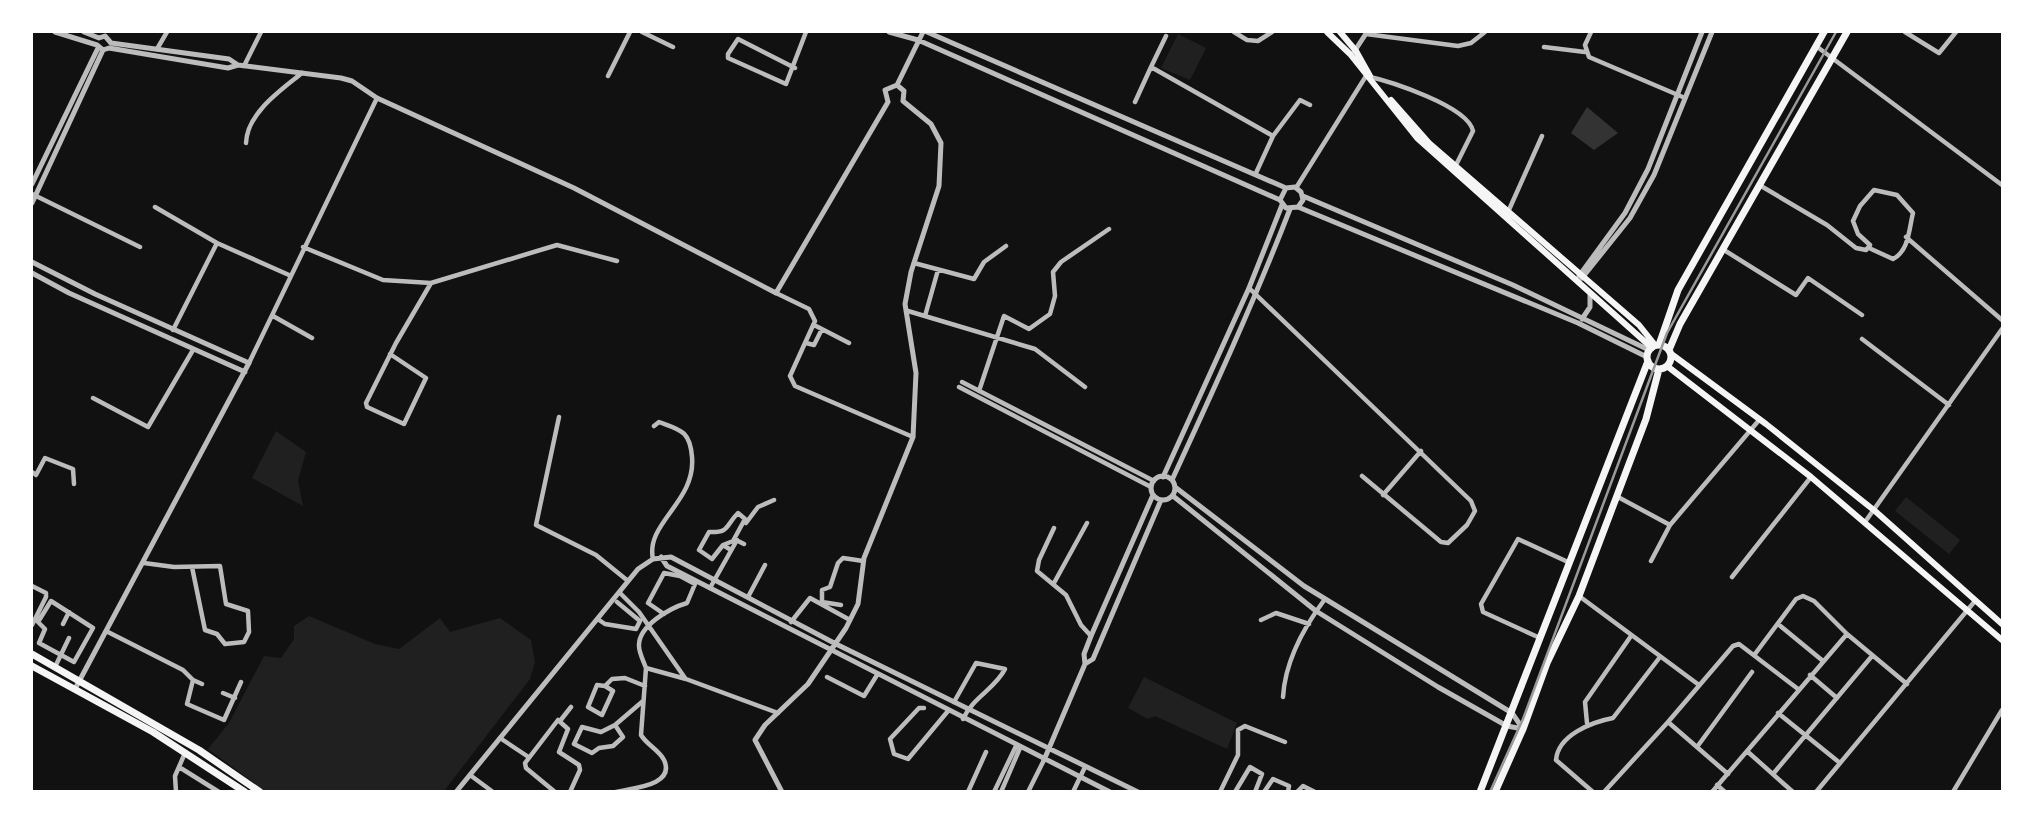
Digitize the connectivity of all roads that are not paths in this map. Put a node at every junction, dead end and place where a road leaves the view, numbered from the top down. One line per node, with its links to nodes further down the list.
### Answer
1 (55, 32): 27 (street)
2 (85, 32): 27 (street)
3 (114, 32): 27 (street)
4 (167, 32): 31 (street)
5 (261, 32): 37 (street)
6 (630, 32): 42 (street)
7 (642, 32): 29 (street)
8 (806, 32): 40 (street)
9 (889, 32): 26 (street)
10 (917, 32): 26 (street)
11 (925, 32): 26 (street); 56 (street)
12 (1234, 32): 13 (street)
13 (1272, 32)
14 (1327, 32): 33 (main road)
15 (1340, 32): 33 (main road)
16 (1485, 32): 24 (street)
17 (1591, 32): 32 (street)
18 (1702, 32): 45 (street)
19 (1712, 32): 47 (street)
20 (1824, 32): 28 (main road)
21 (1847, 32): 35 (main road)
22 (1905, 32): 23 (street)
23 (1956, 32)
24 (1366, 33): 33 (street)
25 (1166, 36): 38 (street)
26 (918, 40): 44 (street); 64 (street)
27 (104, 42): 31 (street); 34 (street); 57 (street); 62 (street)
28 (1816, 46): 35 (street); 112 (main road)
29 (673, 47)
30 (1544, 47): 32 (street)
31 (157, 49): 34 (street); 36 (street)
32 (1585, 52): 45 (street)
33 (1353, 53): 43 (main road)
34 (155, 57): 39 (street)
35 (1833, 57): 58 (street); 59 (main road)
36 (229, 59): 37 (street); 39 (street)
37 (241, 65): 39 (street); 41 (street)
38 (1151, 67): 50 (street); 52 (street)
39 (228, 68)
40 (794, 68): 40 (street)
41 (303, 73): 46 (street); 54 (street)
42 (608, 76)
43 (1369, 77): 55 (main road); 55 (street); 61 (street)
44 (897, 85): 48 (street); 49 (street)
45 (1678, 95): 47 (street); 88 (street)
46 (377, 98): 77 (street); 92 (street)
47 (1685, 98): 88 (street)
48 (903, 101): 49 (street); 83 (street)
49 (888, 102): 92 (street)
50 (1135, 102)
51 (1310, 105): 52 (street)
52 (1273, 136): 56 (street)
53 (1542, 136): 69 (street)
54 (246, 143)
55 (1454, 168): 69 (main road)
56 (1256, 173): 60 (street)
57 (32, 184)
58 (2003, 185)
59 (1761, 186): 78 (street); 79 (main road)
60 (1286, 188): 61 (street); 64 (street)
61 (1296, 188): 63 (street)
62 (33, 195): 65 (street); 76 (street)
63 (1303, 196): 67 (street); 98 (street)
64 (1281, 202): 68 (street); 71 (street)
65 (32, 203)
66 (155, 206): 74 (street)
67 (1298, 208): 68 (street); 100 (street)
68 (1290, 209): 72 (street)
69 (1506, 216): 88 (main road)
70 (1109, 229): 105 (street)
71 (1271, 234): 72 (street); 81 (street)
72 (1279, 237): 84 (street)
73 (1906, 237): 78 (street); 78 (street); 99 (street)
74 (217, 243): 87 (street); 104 (street)
75 (1006, 246): 85 (street)
76 (140, 247)
77 (303, 247): 87 (street); 89 (street)
78 (1869, 248)
79 (1724, 250): 95 (street); 113 (main road)
80 (617, 261): 89 (street)
81 (1259, 261): 84 (street); 90 (street)
82 (32, 262): 104 (street)
83 (915, 262): 85 (street); 94 (street)
84 (1268, 266): 93 (street)
85 (938, 270): 97 (street)
86 (32, 273): 111 (street)
87 (289, 275): 96 (street)
88 (1580, 277): 91 (main road); 112 (main road)
89 (431, 283): 115 (street)
90 (1250, 288): 93 (street); 110 (street)
91 (1590, 291): 98 (street); 112 (main road)
92 (776, 293): 101 (street)
93 (1257, 294): 114 (street); 139 (street)
94 (908, 311): 97 (street); 135 (street)
95 (1862, 315)
96 (273, 316): 106 (street); 116 (street)
97 (925, 316): 105 (street)
98 (1584, 317): 100 (street); 112 (street)
99 (2003, 320)
100 (1578, 323): 112 (street)
101 (814, 325): 102 (street); 108 (street)
102 (822, 329): 108 (street); 109 (street)
103 (2003, 329): 125 (street)
104 (173, 330): 116 (street)
105 (996, 335): 121 (street); 122 (street)
106 (312, 338)
107 (1861, 339): 125 (street)
108 (807, 342): 135 (street)
109 (849, 343)
110 (1223, 348): 114 (street); 119 (street)
111 (193, 350): 118 (street); 123 (street)
112 (1652, 351): 113 (main road); 117 (main road); 170 (main road)
113 (1669, 351): 117 (main road); 129 (main road)
114 (1232, 352): 120 (street)
115 (390, 355): 115 (street)
116 (249, 363): 118 (street)
117 (1663, 368): 132 (main road); 152 (main road)
118 (245, 372): 171 (street)
119 (1207, 382): 120 (street); 126 (street)
120 (1214, 386): 127 (street)
121 (1085, 387)
122 (979, 391): 124 (street); 124 (street)
123 (93, 397)
124 (988, 399): 131 (street); 133 (street)
125 (1949, 405): 155 (street)
126 (1193, 411): 127 (street); 136 (street)
127 (1200, 415): 138 (street)
128 (559, 417): 176 (street)
129 (1760, 419): 132 (street); 155 (main road)
130 (654, 426): 167 (street)
131 (1048, 426): 133 (street); 134 (street)
132 (1750, 430): 145 (main road); 158 (street)
133 (1045, 433): 137 (street)
134 (1064, 435): 137 (street); 140 (street)
135 (913, 437): 168 (street)
136 (1180, 437): 138 (street); 144 (street)
137 (1061, 441): 141 (street)
138 (1189, 442): 146 (street)
139 (1421, 451): 150 (street); 150 (street)
140 (1121, 463): 141 (street); 148 (street)
141 (1117, 470): 148 (street)
142 (32, 472): 147 (street)
143 (1362, 476): 150 (street)
144 (1163, 477): 146 (street); 148 (street)
145 (1811, 477): 156 (main road); 174 (street)
146 (1174, 483): 151 (street); 183 (street)
147 (74, 484)
148 (1153, 484): 149 (street)
149 (1153, 495): 154 (street); 164 (street)
150 (1383, 495)
151 (1173, 496): 154 (street); 190 (street)
152 (1618, 497): 158 (street); 181 (main road)
153 (774, 500): 160 (street)
154 (1161, 500): 166 (street)
155 (1875, 511): 156 (street); 184 (main road)
156 (1865, 522): 189 (main road)
157 (1087, 523): 177 (street)
158 (1670, 525): 169 (street)
159 (1054, 528): 177 (street)
160 (737, 539): 161 (street); 163 (street)
161 (744, 543)
162 (723, 545): 162 (street); 163 (street)
163 (731, 550): 175 (street)
164 (1126, 555): 166 (street); 207 (street)
165 (660, 558): 167 (street); 175 (street); 179 (street)
166 (1133, 558): 220 (street)
167 (653, 559): 176 (street)
168 (863, 561): 187 (street); 197 (street)
169 (1651, 561)
170 (1568, 562): 210 (main road); 210 (street)
171 (144, 563): 173 (street); 205 (street)
172 (765, 565): 182 (street)
173 (192, 568): 173 (street)
174 (1732, 577)
175 (715, 579): 179 (street); 182 (street)
176 (628, 581): 180 (street)
177 (1054, 583): 207 (street)
178 (32, 586): 202 (street)
179 (710, 588): 204 (street)
180 (620, 593): 186 (street); 194 (street)
181 (1579, 596): 208 (street); 263 (main road)
182 (748, 597): 195 (street)
183 (1325, 599): 190 (street); 254 (street)
184 (1976, 600): 189 (street); 201 (main road)
185 (617, 602): 188 (street)
186 (630, 603): 188 (street); 193 (street)
187 (841, 605)
188 (625, 608): 193 (street)
189 (1968, 609): 211 (main road); 234 (street)
190 (1316, 611): 199 (street); 262 (street)
191 (69, 612): 198 (street); 216 (street); 216 (street)
192 (664, 614): 192 (street); 203 (street)
193 (636, 615): 194 (street); 203 (street)
194 (598, 620): 266 (street)
195 (792, 620): 197 (street); 204 (street); 212 (street)
196 (1261, 620): 199 (street)
197 (850, 621): 212 (street)
198 (63, 624)
199 (1309, 624): 242 (street)
200 (1778, 624): 206 (street); 215 (street); 219 (street)
201 (2003, 624)
202 (32, 625)
203 (649, 627): 223 (street); 229 (street)
204 (787, 628): 213 (street)
205 (106, 631): 230 (street); 231 (street)
206 (1847, 634): 217 (street); 219 (street)
207 (1091, 636): 220 (street)
208 (1631, 636): 218 (street); 259 (street)
209 (69, 638): 216 (street)
210 (1540, 638): 254 (main road)
211 (2003, 640)
212 (836, 644): 213 (street); 224 (street)
213 (830, 650): 227 (street); 253 (street)
214 (32, 654): 222 (main road)
215 (1755, 654): 235 (street); 240 (street)
216 (61, 655): 222 (street)
217 (1872, 656): 234 (street); 245 (street)
218 (1660, 657): 235 (street); 259 (street)
219 (1823, 661): 226 (street)
220 (1085, 664): 270 (street)
221 (32, 666): 238 (main road)
222 (55, 667): 230 (main road)
223 (646, 668): 229 (street); 237 (street)
224 (888, 669): 227 (street); 239 (street)
225 (1752, 672): 269 (street)
226 (1810, 675): 240 (street); 245 (street)
227 (880, 676): 228 (street); 244 (street)
228 (827, 677)
229 (685, 679): 253 (street)
230 (79, 680): 238 (street); 288 (main road)
231 (193, 680): 233 (street); 243 (street)
232 (241, 682): 243 (street)
233 (202, 684)
234 (1907, 684): 276 (street)
235 (1699, 685): 258 (street)
236 (605, 686): 236 (street); 237 (street)
237 (645, 686): 246 (street)
238 (75, 689): 271 (main road)
239 (927, 689): 244 (street); 247 (street)
240 (1798, 689): 255 (street)
241 (223, 693): 243 (street)
242 (1283, 697)
243 (235, 698)
244 (922, 698): 252 (street)
245 (1837, 698): 264 (street)
246 (644, 701): 260 (street); 283 (street)
247 (954, 702): 250 (street); 250 (street)
248 (571, 707): 257 (street)
249 (924, 708): 252 (street)
250 (968, 709): 256 (street); 261 (street)
251 (2003, 710): 318 (street)
252 (948, 711): 256 (street)
253 (778, 713): 295 (street)
254 (1512, 713): 262 (main road); 263 (street)
255 (1778, 713): 264 (street); 273 (street)
256 (963, 719): 265 (street)
257 (560, 721): 274 (street); 292 (street)
258 (1668, 722): 269 (street); 313 (street)
259 (1587, 723): 312 (street)
260 (615, 725): 260 (street)
261 (1001, 726): 265 (street); 270 (street)
262 (1507, 726): 263 (street); 310 (main road)
263 (1523, 729): 311 (main road)
264 (1806, 735): 276 (street); 280 (street)
265 (996, 736): 268 (street)
266 (500, 737): 274 (street); 281 (street)
267 (1285, 742): 303 (street)
268 (1018, 747): 275 (street); 297 (street); 298 (street)
269 (1697, 747): 279 (street)
270 (1048, 750): 275 (street); 278 (street)
271 (185, 752): 277 (street); 287 (main road)
272 (986, 752): 296 (street)
273 (1748, 752): 279 (street); 280 (street)
274 (527, 756): 291 (street)
275 (1044, 760): 282 (street); 299 (street)
276 (1840, 763): 317 (street)
277 (179, 767): 285 (street); 286 (street)
278 (1085, 767): 282 (street); 302 (street)
279 (1728, 774): 284 (street)
280 (1773, 774): 316 (street)
281 (470, 775): 289 (street); 290 (street)
282 (1079, 777): 300 (street); 301 (street)
283 (653, 785): 293 (street); 294 (street)
284 (1717, 785): 314 (street); 315 (street)
285 (176, 792)
286 (219, 792)
287 (245, 792)
288 (260, 792)
289 (456, 792)
290 (493, 792)
291 (555, 792)
292 (570, 792)
293 (616, 792)
294 (655, 792)
295 (782, 792)
296 (968, 792)
297 (994, 792)
298 (1002, 792)
299 (1028, 792)
300 (1073, 792)
301 (1110, 792)
302 (1138, 792)
303 (1220, 792)
304 (1235, 792): 305 (street)
305 (1255, 792)
306 (1264, 792): 307 (street)
307 (1288, 792)
308 (1297, 792): 309 (street)
309 (1315, 792)
310 (1480, 792)
311 (1495, 792)
312 (1593, 792)
313 (1604, 792)
314 (1712, 792)
315 (1725, 792)
316 (1793, 792)
317 (1816, 792)
318 (1953, 792)

